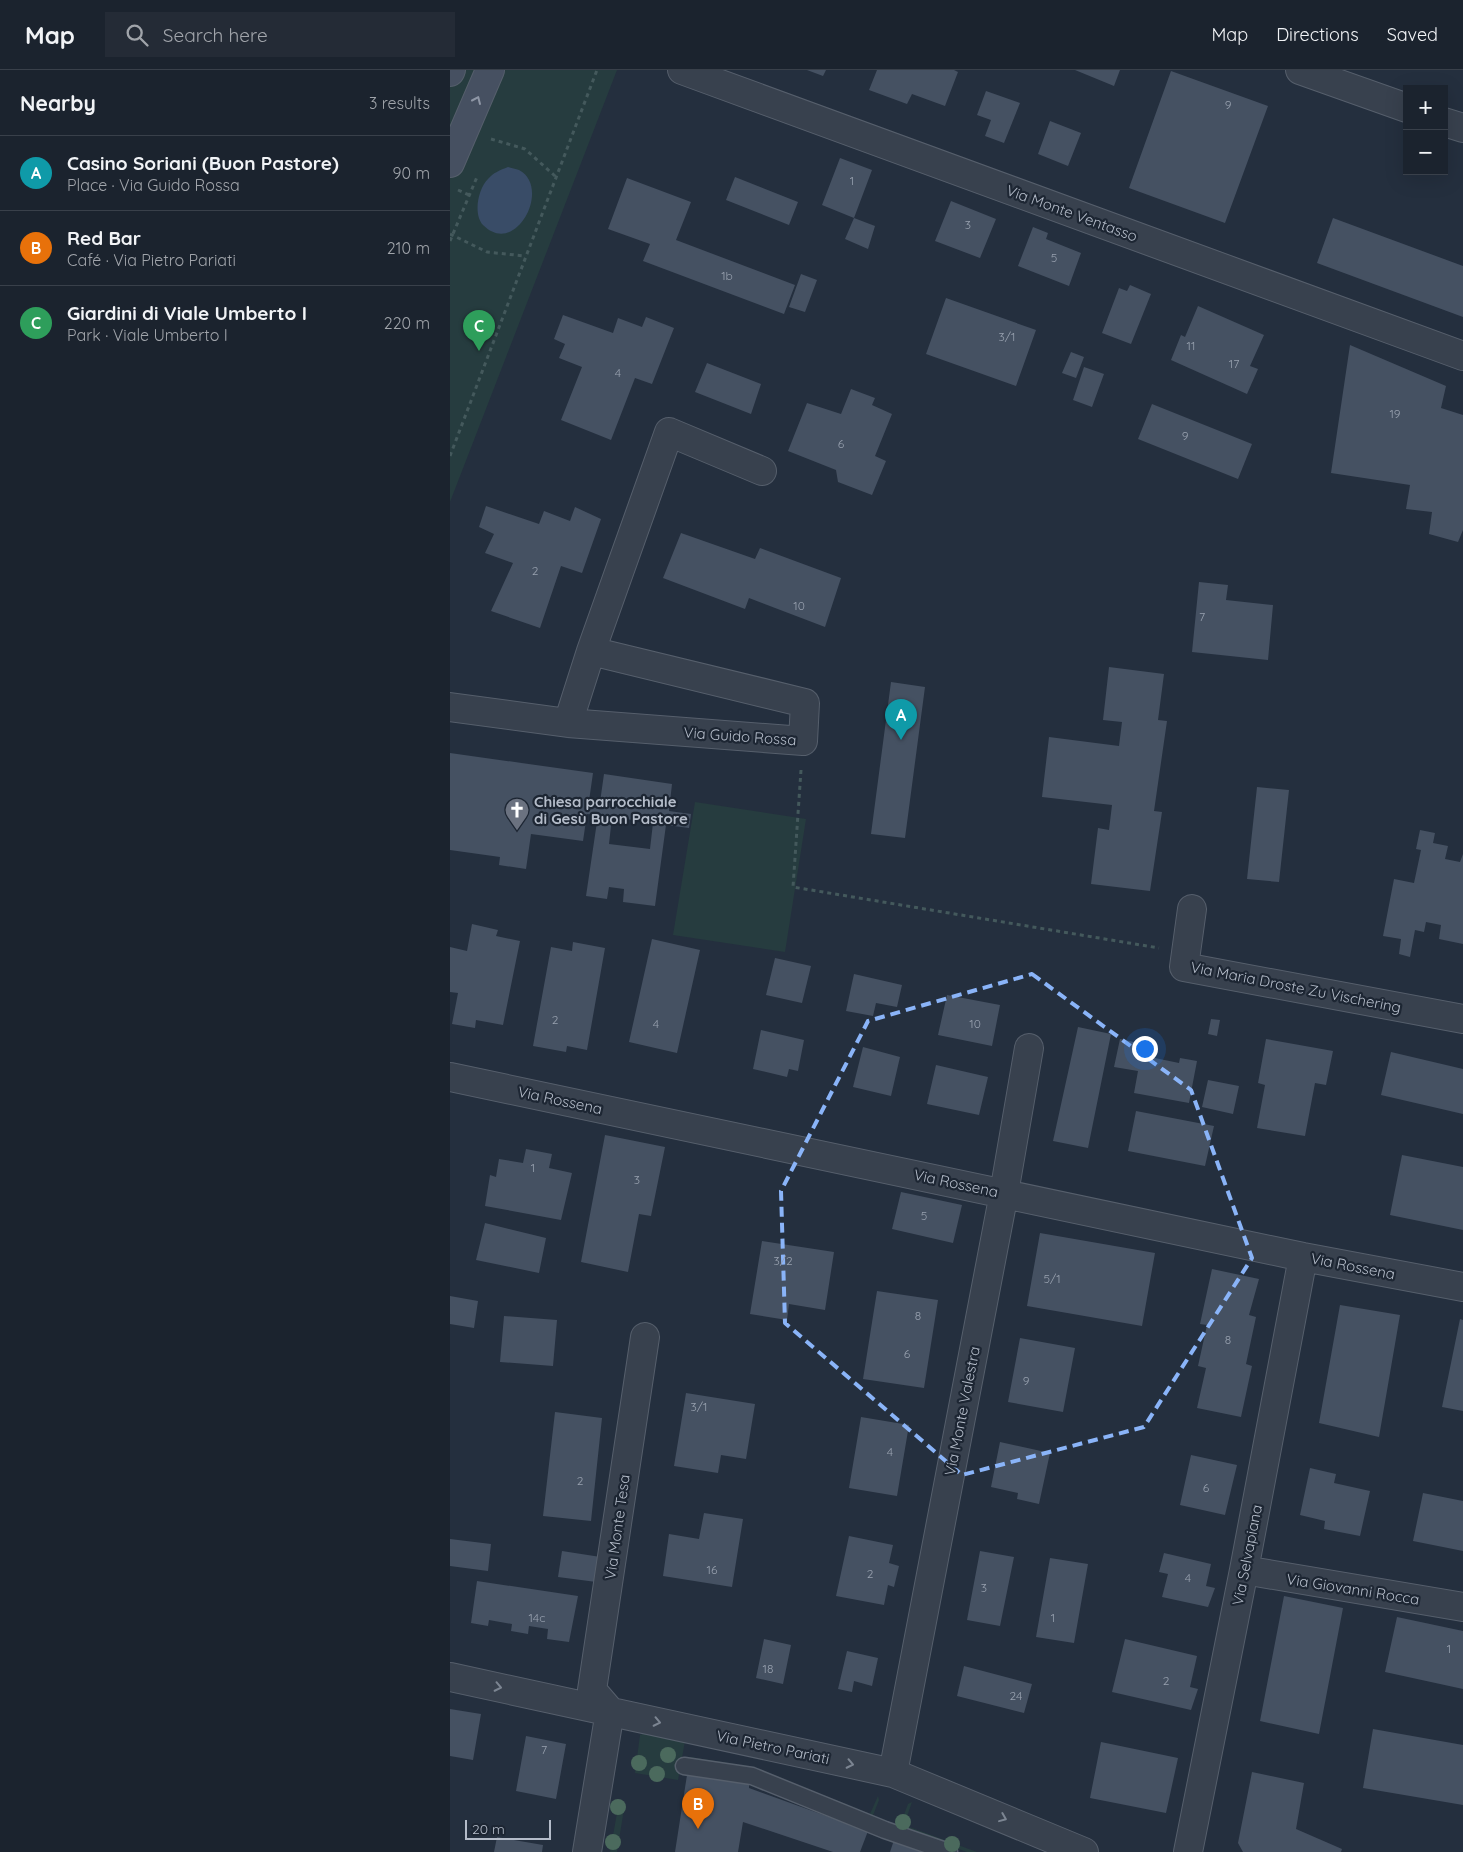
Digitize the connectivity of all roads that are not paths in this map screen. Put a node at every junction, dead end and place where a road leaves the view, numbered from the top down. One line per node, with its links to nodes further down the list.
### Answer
1 (490, 70): 7 (main road, one-way to 1)
2 (682, 70): 8 (street, Via Monte Ventasso)
3 (1300, 70): 4 (street)
4 (1403, 107)
5 (1448, 123): 6 (street)
6 (1463, 128)
7 (450, 163)
8 (1463, 356)
9 (762, 471): 10 (street)
10 (591, 651): 12 (street); 12 (street, Via Guido Rossa)
11 (450, 706): 12 (street, Via Guido Rossa)
12 (568, 723)
13 (1192, 909): 14 (street, Via Maria Droste Zu Vischering)
14 (1463, 1019)
15 (1029, 1048): 17 (street, Via Monte Valestra)
16 (450, 1077): 17 (street, Via Rossena)
17 (1004, 1193): 18 (street, Via Rossena); 26 (street, Via Monte Valestra)
18 (1303, 1257): 19 (street, Via Rossena); 21 (street, Via Selvapiana)
19 (1463, 1288)
20 (645, 1337): 24 (street, Via Monte Tesa)
21 (1244, 1570): 22 (street, Via Giovanni Rocca); 30 (street, Via Selvapiana)
22 (1463, 1606)
23 (450, 1677): 24 (street, Via Pietro Pariati, one-way to 24)
24 (610, 1711): 26 (street, Via Pietro Pariati, one-way to 26); 28 (street)
25 (684, 1766): 29 (lane)
26 (893, 1773): 27 (street, Via Pietro Pariati, one-way to 27)
27 (1077, 1848)
28 (587, 1852)
29 (949, 1852)
30 (1188, 1852)

